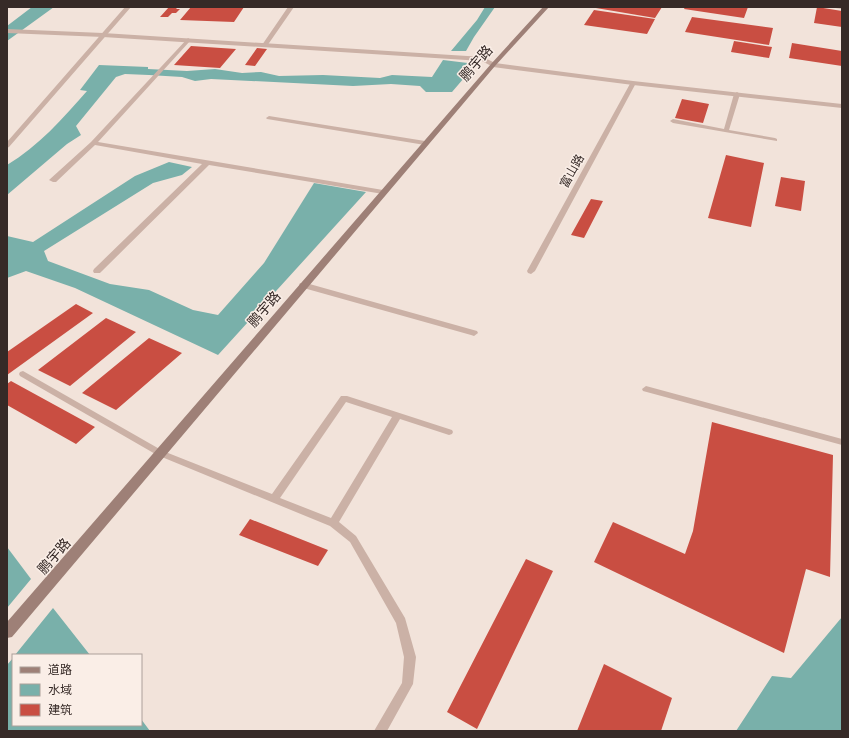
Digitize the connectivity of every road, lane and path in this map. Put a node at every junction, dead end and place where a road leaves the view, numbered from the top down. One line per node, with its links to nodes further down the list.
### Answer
1 (128, 7): 7 (street)
2 (291, 7): 9 (street)
3 (546, 7): 10 (main road, 鹏宇路)
4 (831, 7): 5 (lane)
5 (842, 8)
6 (7, 31): 7 (street)
7 (103, 35): 8 (street); 20 (street)
8 (188, 40): 9 (street); 18 (street)
9 (265, 45): 10 (street)
10 (493, 65): 11 (street); 19 (main road, 鹏宇路)
11 (633, 83): 12 (street); 24 (street, 富山路)
12 (737, 94): 13 (street); 16 (lane)
13 (842, 106)
14 (269, 118): 19 (street)
15 (673, 121): 16 (lane)
16 (726, 131): 17 (lane)
17 (775, 140)
18 (93, 143): 21 (street); 22 (street)
19 (426, 143): 23 (main road, 鹏宇路)
20 (7, 146)
21 (208, 162): 23 (street); 25 (street)
22 (53, 180)
23 (383, 192): 26 (main road, 鹏宇路)
24 (531, 270)
25 (97, 271)
26 (303, 285): 27 (lane); 33 (main road, 鹏宇路)
27 (474, 333)
28 (23, 374): 33 (lane)
29 (646, 389): 32 (lane)
30 (398, 415): 31 (lane); 34 (lane); 35 (lane)
31 (450, 432)
32 (842, 442)
33 (160, 453): 34 (lane); 36 (main road, 鹏宇路)
34 (274, 499): 35 (lane)
35 (333, 522): 37 (lane)
36 (7, 632)
37 (380, 731)

